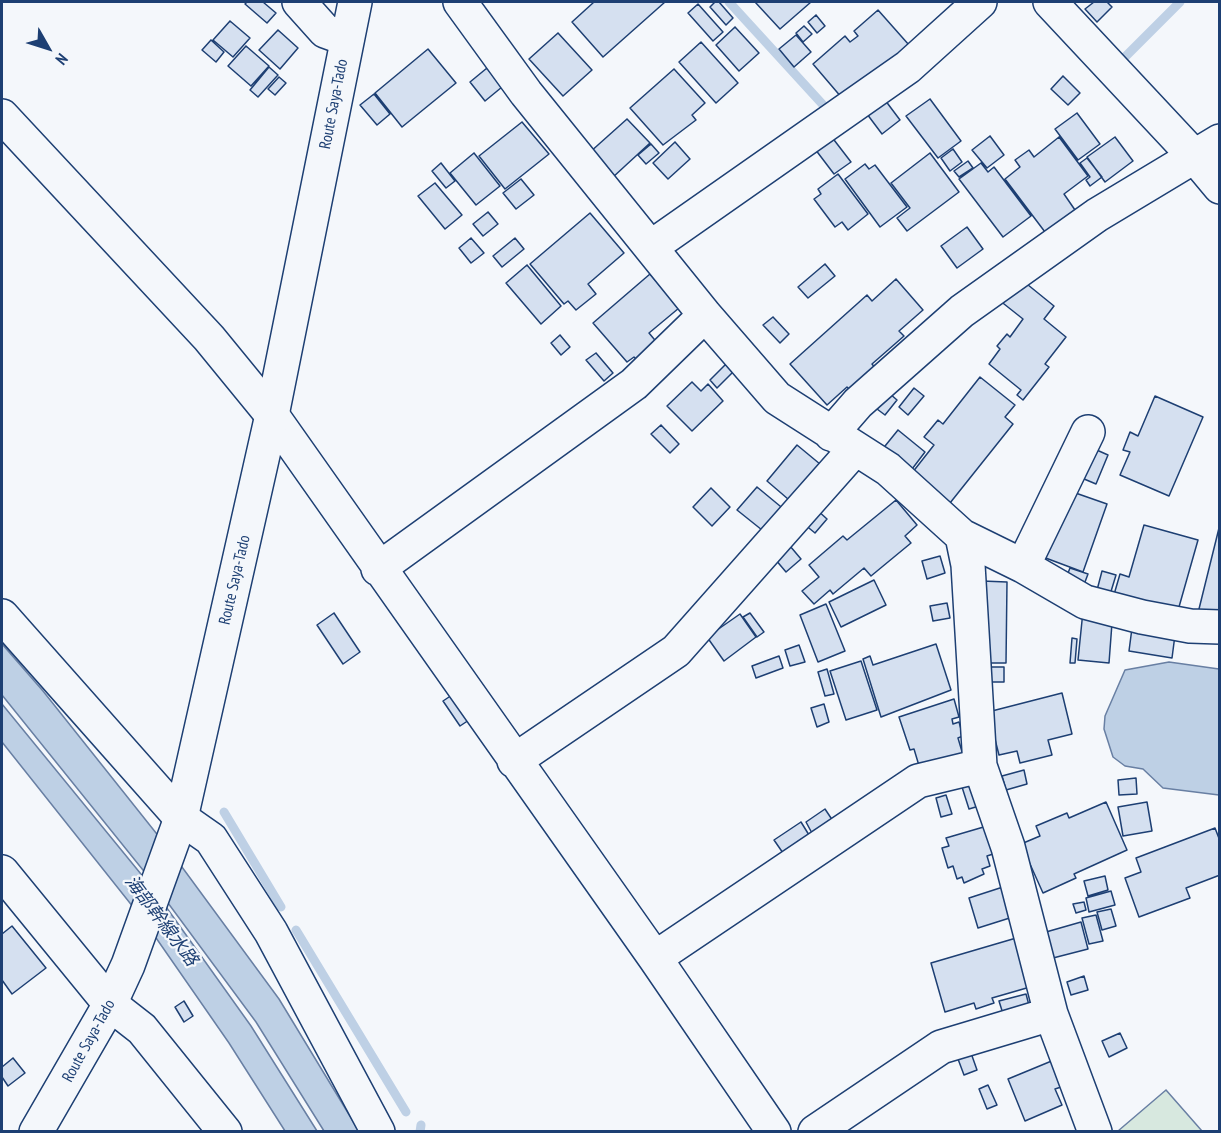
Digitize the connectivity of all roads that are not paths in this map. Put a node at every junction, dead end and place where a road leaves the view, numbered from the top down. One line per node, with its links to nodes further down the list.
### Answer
1 (299, 2): 6 (street)
2 (355, 2): 6 (street, Route Saya-Tado)
3 (460, 2): 10 (street)
4 (980, 2): 10 (street)
5 (1050, 2): 8 (street)
6 (347, 39): 12 (street, Route Saya-Tado)
7 (2, 116): 12 (street)
8 (1207, 149): 9 (street); 14 (street)
9 (1220, 187)
10 (651, 247): 11 (street)
11 (705, 315): 14 (street); 17 (street)
12 (272, 415): 17 (street); 22 (street, Route Saya-Tado)
13 (1088, 432): 16 (street)
14 (843, 442): 15 (street); 20 (street)
15 (962, 536): 16 (street); 21 (street)
16 (1023, 566): 19 (street)
17 (378, 568): 20 (street)
18 (2, 616): 22 (street)
19 (1220, 627)
20 (514, 761): 24 (street)
21 (980, 766): 24 (street); 26 (street)
22 (181, 818): 25 (street, Route Saya-Tado); 29 (street)
23 (2, 872): 25 (street)
24 (655, 958): 30 (street)
25 (110, 1004): 27 (street, Route Saya-Tado); 28 (street)
26 (1051, 1014): 31 (street); 32 (street)
27 (36, 1131)
28 (225, 1131)
29 (378, 1131)
30 (774, 1131)
31 (815, 1131)
32 (1095, 1131)

